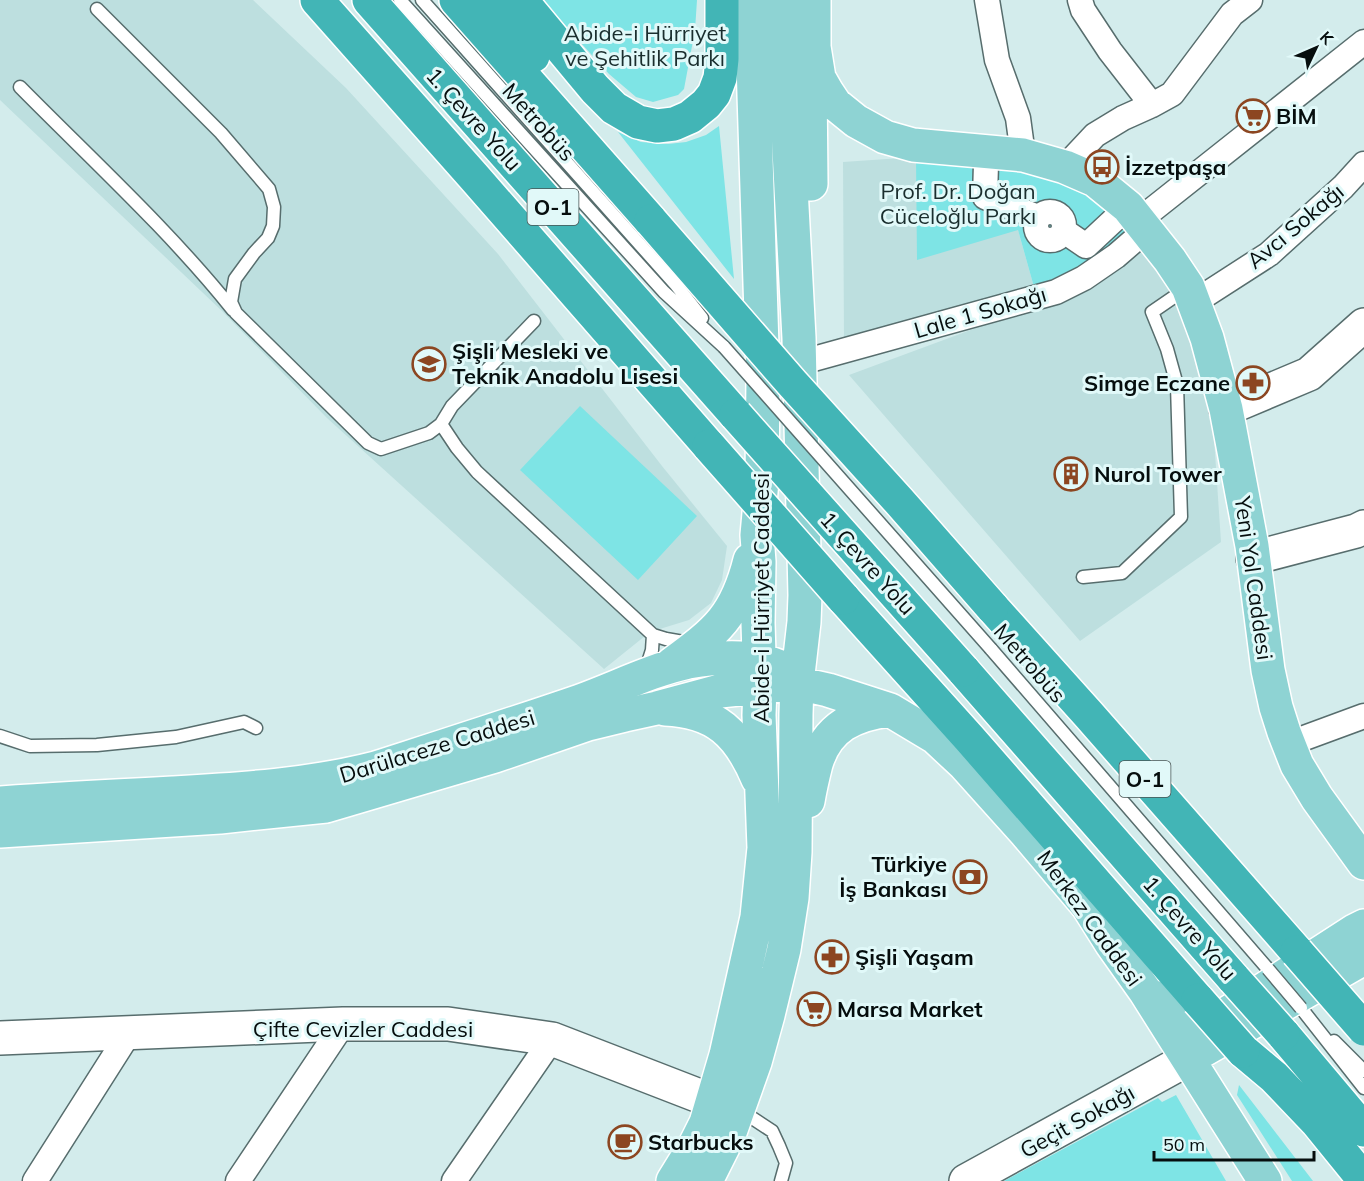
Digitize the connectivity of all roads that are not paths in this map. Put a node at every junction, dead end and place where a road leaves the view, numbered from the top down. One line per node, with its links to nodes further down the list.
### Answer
1 (317, 0): 64 (highway, bridge)
2 (369, 0): 58 (highway, 1. Çevre Yolu / O-1, bridge)
3 (400, 0): 30 (lane, Metrobüs)
4 (422, 0): 30 (lane, Metrobüs)
5 (456, 0): 24 (highway, O-1)
6 (488, 0): 24 (highway)
7 (521, 0): 8 (highway)
8 (724, 0): 32 (main road)
9 (751, 0): 32 (main road, Abide-i Hürriyet Caddesi)
10 (781, 0): 31 (main road, Abide-i Hürriyet Caddesi)
11 (814, 0): 16 (main road)
12 (987, 0): 20 (street)
13 (1080, 0): 19 (street)
14 (1250, 0): 19 (street)
15 (97, 9): 27 (lane)
16 (814, 47): 20 (main road, Yeni Yol Caddesi); 31 (main road)
17 (1359, 56): 25 (street)
18 (20, 87): 27 (lane)
19 (1152, 105): 23 (street)
20 (1023, 155): 23 (main road, Yeni Yol Caddesi)
21 (986, 164): 25 (street)
22 (1364, 164): 26 (street, Avcı Sokağı)
23 (1065, 167): 25 (main road, Yeni Yol Caddesi)
24 (651, 221): 60 (highway, O-1, bridge)
25 (1131, 224): 26 (main road, Yeni Yol Caddesi); 31 (street, Lale 1 Sokağı)
26 (1191, 295): 33 (main road, Yeni Yol Caddesi); 38 (lane)
27 (236, 313): 34 (lane)
28 (534, 321): 34 (lane)
29 (1364, 325): 33 (street)
30 (724, 347): 58 (lane, Metrobüs, bridge)
31 (799, 350): 44 (main road, Abide-i Hürriyet Caddesi)
32 (763, 378): 36 (main road, Abide-i Hürriyet Caddesi)
33 (1226, 409): 37 (main road, Yeni Yol Caddesi)
34 (441, 424): 40 (lane)
35 (1361, 534): 37 (street)
36 (757, 535): 39 (main road, Abide-i Hürriyet Caddesi); 41 (main road)
37 (1253, 558): 50 (main road, Yeni Yol Caddesi)
38 (1083, 577)
39 (758, 623): 43 (main road, Abide-i Hürriyet Caddesi); 44 (main road)
40 (653, 635): 41 (lane); 42 (lane)
41 (699, 643): 42 (main road)
42 (654, 673): 43 (main road, Darülaceze Caddesi); 52 (main road, Darülaceze Caddesi)
43 (759, 674): 44 (main road); 45 (main road, Darülaceze Caddesi); 51 (main road, Abide-i Hürriyet Caddesi)
44 (797, 683): 46 (main road, Merkez Caddesi); 54 (main road, Abide-i Hürriyet Caddesi)
45 (657, 708): 51 (main road); 53 (main road, Darülaceze Caddesi)
46 (890, 710): 54 (main road); 57 (main road, Merkez Caddesi)
47 (1364, 716): 50 (street)
48 (256, 728): 49 (lane)
49 (0, 736)
50 (1288, 744): 55 (main road, Yeni Yol Caddesi)
51 (762, 789): 68 (main road, Abide-i Hürriyet Caddesi)
52 (0, 802)
53 (0, 831)
54 (795, 852): 68 (main road, Abide-i Hürriyet Caddesi)
55 (1362, 867)
56 (1362, 933): 57 (main road); 65 (main road)
57 (1144, 991): 65 (main road, Merkez Caddesi)
58 (1292, 1021): 66 (lane, Metrobüs); 67 (lane, Metrobüs); 69 (highway, 1. Çevre Yolu / O-1)
59 (343, 1024): 61 (street, Çifte Cevizler Caddesi); 63 (street, Çifte Cevizler Caddesi); 72 (street)
60 (1364, 1029)
61 (129, 1033): 62 (street, Çifte Cevizler Caddesi); 71 (street)
62 (0, 1038)
63 (552, 1039): 68 (street, Çifte Cevizler Caddesi); 73 (street)
64 (1243, 1051): 70 (highway); 79 (highway)
65 (1188, 1059): 77 (street, Geçit Sokağı); 78 (main road, Merkez Caddesi)
66 (1364, 1071)
67 (1364, 1088)
68 (726, 1104): 74 (main road, Abide-i Hürriyet Caddesi); 75 (main road, Abide-i Hürriyet Caddesi); 76 (lane)
69 (1364, 1130)
70 (1364, 1180)
71 (35, 1181)
72 (238, 1181)
73 (454, 1181)
74 (673, 1181)
75 (706, 1181)
76 (781, 1181)
77 (966, 1181)
78 (1265, 1181)
79 (1344, 1181)

